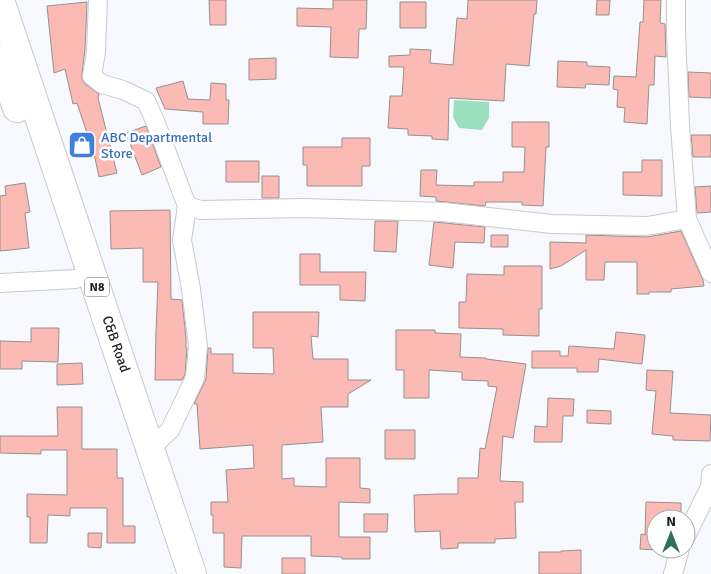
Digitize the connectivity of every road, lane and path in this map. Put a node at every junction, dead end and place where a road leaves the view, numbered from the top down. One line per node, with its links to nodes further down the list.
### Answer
1 (0, 0): 10 (highway, C&B Road / N8)
2 (98, 0): 5 (street)
3 (676, 0): 6 (street)
4 (0, 60): 8 (highway, C&B Road / N8)
5 (187, 206): 6 (street); 10 (street)
6 (687, 219): 7 (street)
7 (711, 273)
8 (76, 279): 9 (street); 14 (highway, C&B Road / N8)
9 (0, 283)
10 (151, 448): 15 (highway, C&B Road / N8)
11 (711, 474): 12 (street)
12 (696, 516)
13 (677, 559): 16 (street)
14 (174, 574)
15 (192, 574)
16 (673, 574)

